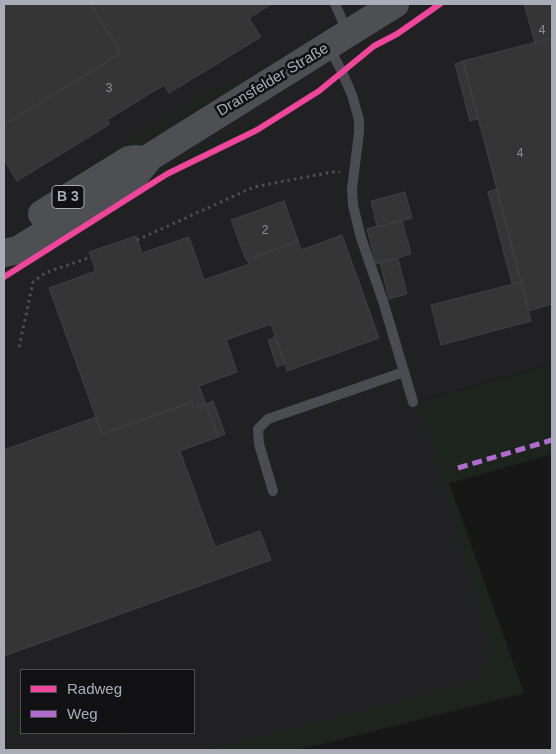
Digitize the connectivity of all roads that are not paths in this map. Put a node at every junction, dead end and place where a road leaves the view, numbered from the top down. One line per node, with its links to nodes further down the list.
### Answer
1 (335, 4): 3 (lane)
2 (395, 4): 3 (main road, Dransfelder Straße / B 3)
3 (339, 40): 4 (main road, Dransfelder Straße / B 3); 7 (lane)
4 (150, 157): 5 (main road, Dransfelder Straße / B 3); 6 (main road, Dransfelder Straße / B 3)
5 (4, 242)
6 (4, 253)
7 (404, 372): 8 (lane); 9 (lane)
8 (412, 402)
9 (273, 491)

